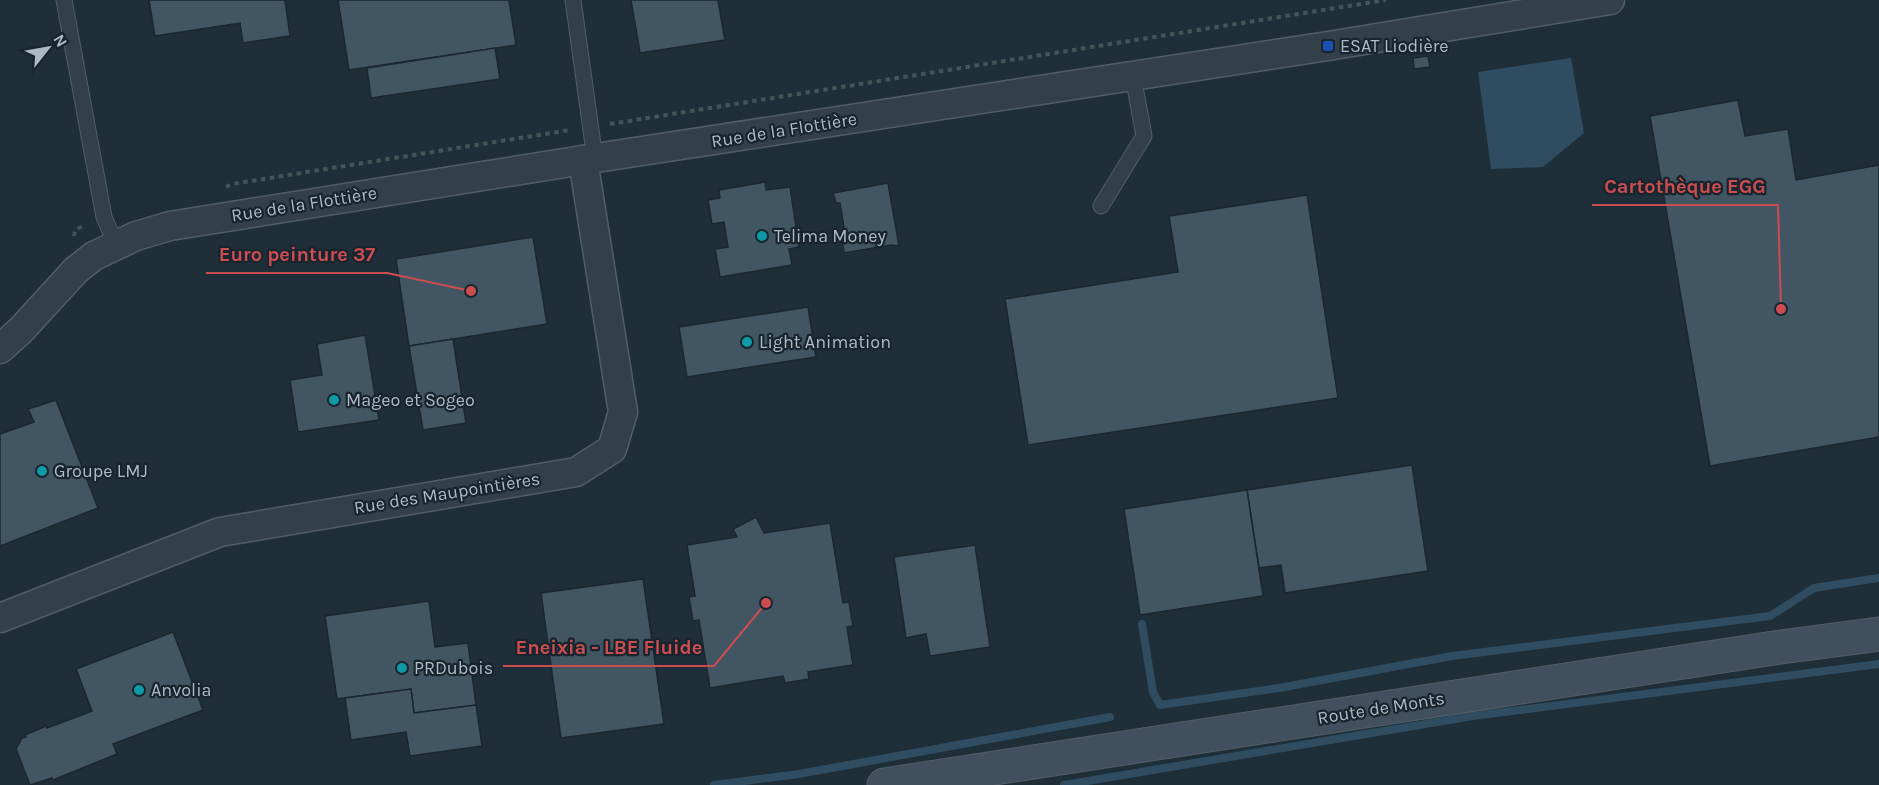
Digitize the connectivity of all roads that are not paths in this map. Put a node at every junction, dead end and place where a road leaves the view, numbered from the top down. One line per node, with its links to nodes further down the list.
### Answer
1 (64, 0): 7 (lane)
2 (573, 0): 5 (lane)
3 (1610, 0): 4 (street, Rue de la Flottière)
4 (1133, 76): 5 (street, Rue de la Flottière); 6 (lane)
5 (589, 160): 7 (street, Rue de la Flottière); 9 (street, Rue des Maupointières)
6 (1101, 206)
7 (116, 245): 8 (street, Rue de la Flottière)
8 (0, 348)
9 (0, 618)
10 (1879, 634): 11 (main road, Route de Monts)
11 (884, 785)

